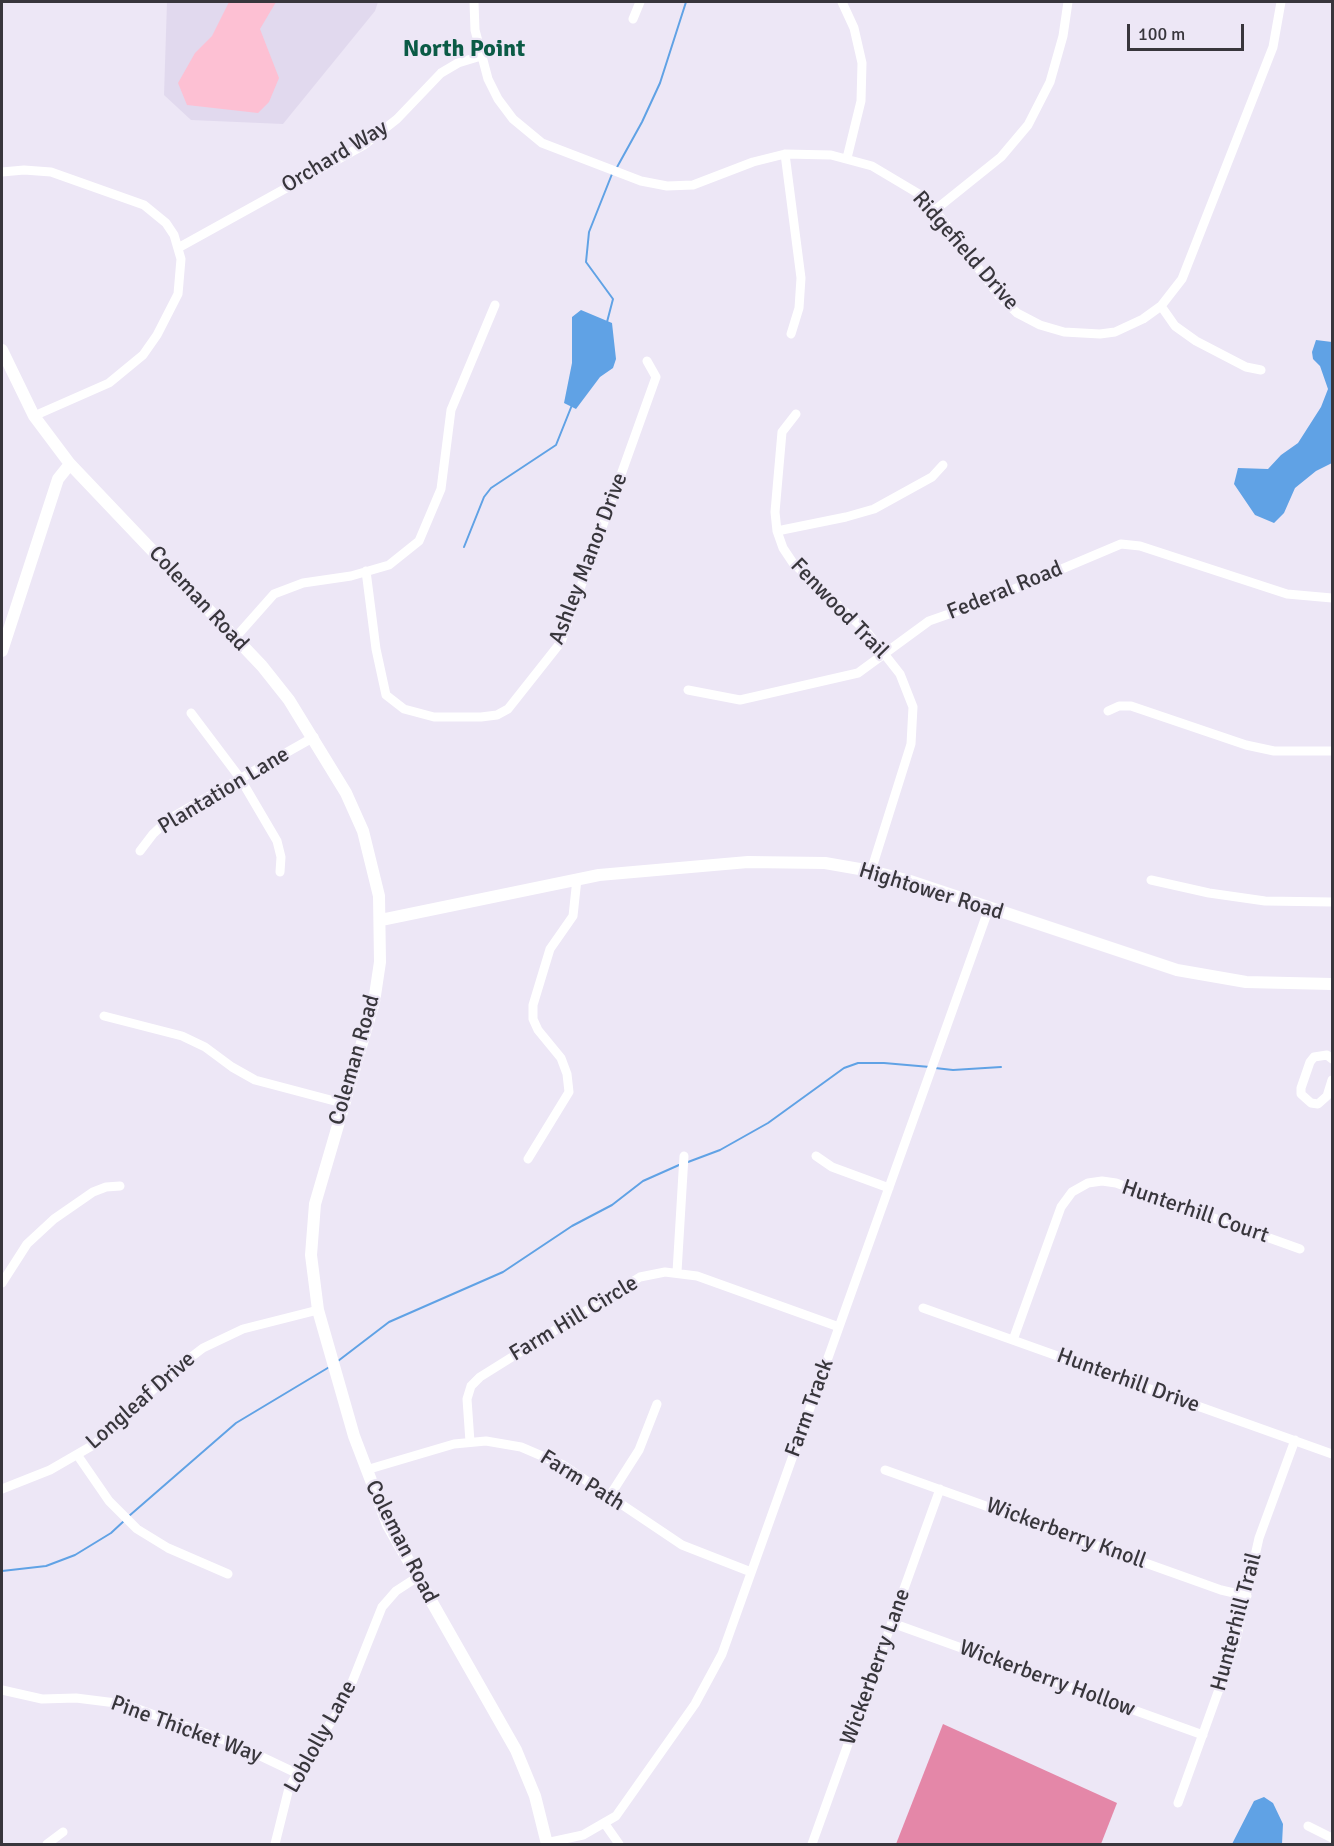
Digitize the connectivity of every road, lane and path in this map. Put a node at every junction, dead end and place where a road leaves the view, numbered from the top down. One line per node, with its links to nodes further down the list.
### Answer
1 (474, 2): 7 (street, Ridgefield Drive)
2 (640, 2): 6 (street)
3 (842, 2): 9 (street)
4 (1068, 2): 11 (street)
5 (1281, 2): 14 (street, Ridgefield Drive)
6 (633, 19)
7 (481, 56): 8 (street, Ridgefield Drive); 12 (street, Orchard Way)
8 (785, 154): 9 (street, Ridgefield Drive); 15 (street)
9 (847, 158): 11 (street, Ridgefield Drive)
10 (2, 172): 12 (street)
11 (936, 210): 14 (street, Ridgefield Drive)
12 (178, 248): 20 (street)
13 (495, 306): 24 (street)
14 (1161, 306): 18 (street)
15 (791, 334)
16 (2, 350): 20 (street, Coleman Road)
17 (647, 361): 24 (street, Ashley Manor Drive)
18 (1261, 370)
19 (796, 414): 23 (street, Fenwood Trail)
20 (34, 416): 21 (street, Coleman Road)
21 (70, 464): 26 (street, Coleman Road); 27 (street)
22 (943, 465): 23 (street)
23 (777, 531): 28 (street, Fenwood Trail)
24 (366, 571): 26 (street)
25 (1332, 598): 28 (street, Federal Road)
26 (235, 638): 32 (street, Coleman Road)
27 (2, 651)
28 (885, 654): 29 (street, Federal Road); 36 (street, Fenwood Trail)
29 (688, 690)
30 (1108, 711): 33 (street)
31 (191, 713): 34 (street)
32 (314, 737): 34 (street, Plantation Lane); 42 (street, Coleman Road)
33 (1332, 751)
34 (240, 778): 35 (street, Plantation Lane); 37 (street)
35 (140, 851)
36 (871, 871): 38 (street, Hightower Road); 41 (street, Hightower Road)
37 (280, 872)
38 (577, 879): 42 (street, Hightower Road); 51 (street)
39 (1151, 880): 40 (street)
40 (1332, 902)
41 (989, 908): 43 (street, Hightower Road); 53 (street, Farm Track)
42 (381, 920): 48 (street, Coleman Road)
43 (1332, 984)
44 (104, 1016): 48 (street)
45 (1332, 1059): 47 (street)
46 (1332, 1080): 47 (street)
47 (1331, 1092)
48 (342, 1104): 58 (street, Coleman Road)
49 (684, 1156): 55 (street)
50 (816, 1156): 53 (street)
51 (528, 1159)
52 (120, 1186): 56 (street)
53 (889, 1188): 59 (street, Farm Track)
54 (1300, 1249): 60 (street, Hunterhill Court)
55 (677, 1272): 59 (street, Farm Hill Circle); 63 (street, Farm Hill Circle)
56 (2, 1283)
57 (923, 1308): 60 (street, Hunterhill Drive)
58 (318, 1310): 65 (street, Longleaf Drive); 66 (street, Coleman Road)
59 (839, 1327): 71 (street, Farm Track)
60 (1013, 1340): 62 (street, Hunterhill Drive)
61 (657, 1404): 70 (street)
62 (1295, 1440): 64 (street, Hunterhill Drive); 74 (street, Hunterhill Trail)
63 (470, 1442): 66 (street, Farm Path); 70 (street, Farm Path)
64 (1332, 1454)
65 (78, 1456): 68 (street, Longleaf Drive); 72 (street)
66 (366, 1470): 73 (street, Coleman Road)
67 (885, 1470): 69 (street, Wickerberry Knoll)
68 (2, 1489)
69 (940, 1489): 74 (street, Wickerberry Knoll); 75 (street, Wickerberry Lane)
70 (609, 1497): 71 (street, Farm Path)
71 (751, 1572): 80 (street, Farm Track)
72 (228, 1574)
73 (416, 1578): 78 (street, Loblolly Lane); 84 (street, Coleman Road)
74 (1247, 1596): 77 (street, Hunterhill Trail)
75 (892, 1623): 77 (street, Wickerberry Hollow); 88 (street, Wickerberry Lane)
76 (2, 1690): 78 (street, Pine Thicket Way)
77 (1203, 1735): 79 (street, Hunterhill Trail)
78 (297, 1773): 86 (street, Loblolly Lane)
79 (1178, 1803)
80 (605, 1824): 84 (street, Farm Track); 87 (street)
81 (1308, 1826): 83 (street)
82 (63, 1832): 85 (street)
83 (1332, 1838)
84 (547, 1844)
85 (47, 1845)
86 (275, 1845)
87 (619, 1845)
88 (812, 1845)

